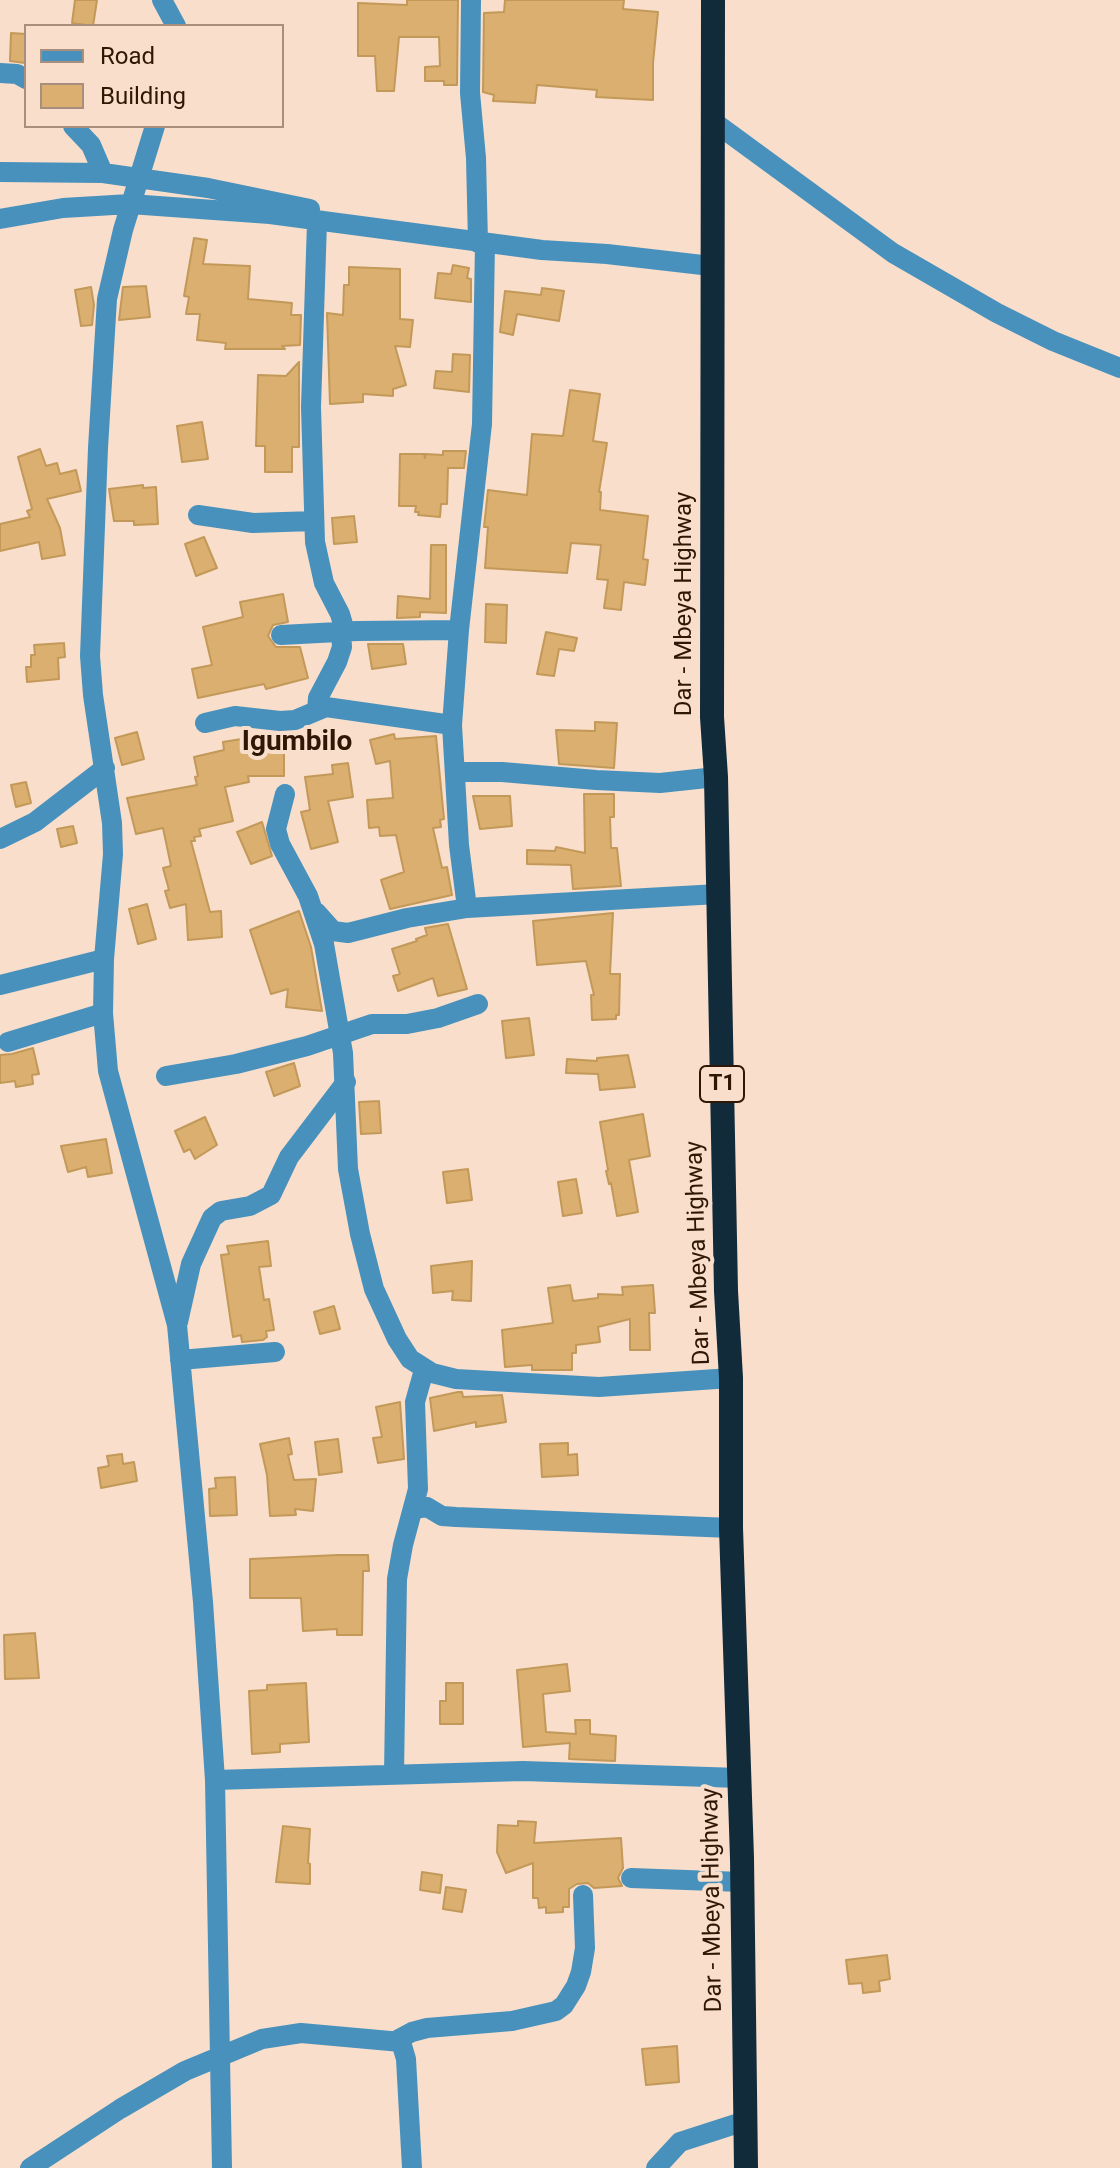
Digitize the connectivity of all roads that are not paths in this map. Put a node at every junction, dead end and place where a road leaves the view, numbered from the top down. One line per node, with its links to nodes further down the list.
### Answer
1 (162, 0): 4 (street)
2 (471, 0): 17 (street)
3 (713, 0): 7 (highway, Dar - Mbeya Highway / T1)
4 (175, 24)
5 (0, 73): 6 (street)
6 (24, 78)
7 (714, 122): 18 (highway, Dar - Mbeya Highway / T1); 19 (street)
8 (75, 128): 11 (street)
9 (154, 128): 12 (street)
10 (0, 172): 11 (street)
11 (103, 173): 12 (street)
12 (137, 178): 13 (street); 16 (street)
13 (130, 204): 14 (street); 15 (street); 28 (street)
14 (0, 219)
15 (317, 222): 16 (street); 21 (street)
16 (367, 229): 17 (street)
17 (482, 243): 18 (street); 22 (street)
18 (711, 266): 30 (highway, Dar - Mbeya Highway / T1)
19 (1120, 368)
20 (198, 515): 21 (street)
21 (314, 521): 23 (street)
22 (459, 630): 23 (street); 27 (street)
23 (343, 631): 24 (street); 25 (street)
24 (281, 635)
25 (317, 710): 26 (street); 27 (street)
26 (205, 723)
27 (452, 725): 29 (street)
28 (105, 768): 32 (street); 36 (street)
29 (455, 772): 30 (street); 34 (street)
30 (716, 777): 33 (highway, Dar - Mbeya Highway / T1)
31 (285, 794): 35 (street)
32 (0, 839)
33 (718, 894): 34 (street); 48 (highway, Dar - Mbeya Highway / T1)
34 (467, 908): 35 (street)
35 (313, 909): 40 (street)
36 (104, 959): 37 (street); 39 (street)
37 (0, 985)
38 (478, 1004): 40 (street)
39 (103, 1013): 41 (street); 44 (street)
40 (339, 1033): 42 (street); 43 (street)
41 (8, 1042)
42 (166, 1076)
43 (346, 1082): 44 (street); 47 (street)
44 (177, 1325): 46 (street)
45 (275, 1352): 46 (street)
46 (180, 1360): 53 (street)
47 (424, 1370): 48 (street); 49 (street)
48 (731, 1378): 50 (highway, Dar - Mbeya Highway / T1)
49 (414, 1509): 50 (street); 51 (street)
50 (731, 1528): 52 (highway, Dar - Mbeya Highway / T1)
51 (394, 1774): 52 (street); 53 (street)
52 (739, 1778): 55 (highway, Dar - Mbeya Highway / T1)
53 (215, 1780): 58 (street)
54 (631, 1878): 55 (street)
55 (742, 1882): 59 (highway, Dar - Mbeya Highway / T1)
56 (583, 1895): 57 (street)
57 (397, 2040): 58 (street); 62 (street)
58 (219, 2055): 60 (street); 61 (street)
59 (745, 2121): 63 (street); 64 (highway, Dar - Mbeya Highway / T1)
60 (30, 2168)
61 (222, 2168)
62 (412, 2168)
63 (656, 2168)
64 (746, 2168)

